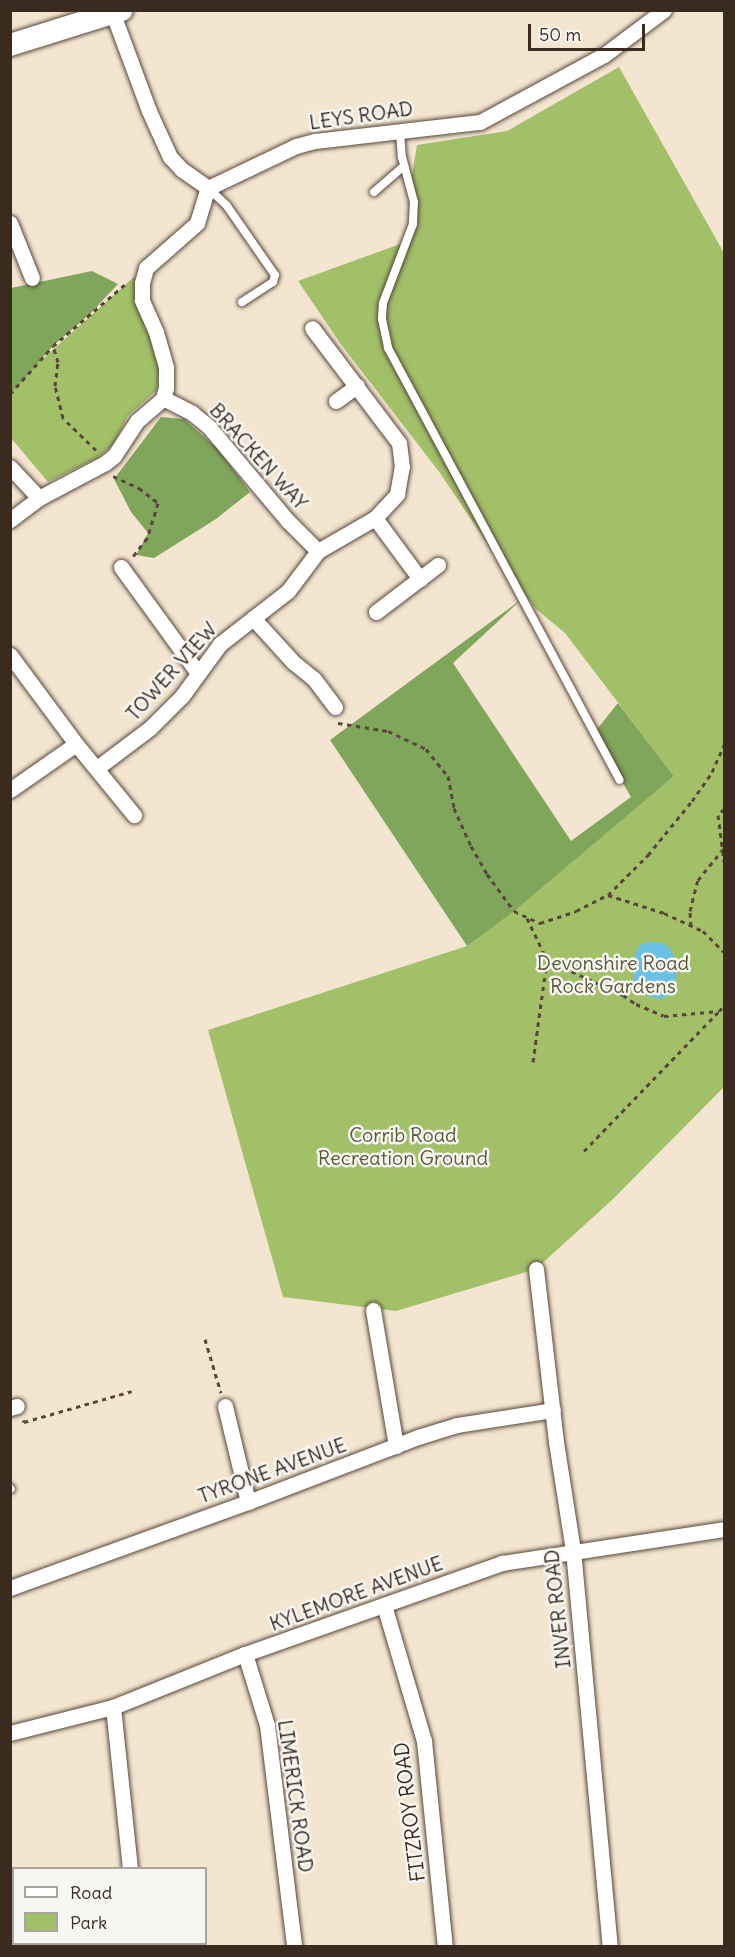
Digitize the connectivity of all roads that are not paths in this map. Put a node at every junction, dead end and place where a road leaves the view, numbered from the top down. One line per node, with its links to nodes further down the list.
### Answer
1 (664, 10): 4 (street, LEYS ROAD)
2 (118, 12): 3 (main road); 6 (street)
3 (10, 45)
4 (400, 130): 5 (lane); 6 (street, LEYS ROAD)
5 (404, 166): 7 (lane); 30 (lane)
6 (208, 188): 10 (lane); 13 (street)
7 (374, 192)
8 (10, 223): 9 (street)
9 (32, 278)
10 (242, 302)
11 (312, 328): 12 (street, TOWER VIEW)
12 (357, 386): 14 (street); 17 (street, TOWER VIEW)
13 (163, 399): 16 (street); 19 (street, BRACKEN WAY)
14 (336, 401)
15 (10, 467): 16 (street)
16 (39, 498): 18 (street)
17 (375, 518): 19 (street, TOWER VIEW); 22 (street)
18 (10, 520)
19 (318, 551): 24 (street, TOWER VIEW)
20 (438, 566): 22 (street)
21 (121, 567): 26 (street)
22 (420, 579): 23 (street)
23 (376, 612)
24 (253, 618): 26 (street, TOWER VIEW); 27 (street)
25 (10, 655): 28 (street)
26 (198, 673): 29 (street, TOWER VIEW)
27 (335, 715)
28 (76, 744): 29 (street); 31 (street)
29 (97, 768): 32 (street)
30 (620, 780)
31 (10, 790)
32 (134, 815)
33 (536, 1269): 36 (street, INVER ROAD)
34 (373, 1310): 37 (street)
35 (225, 1406): 38 (street)
36 (553, 1410): 37 (street, TYRONE AVENUE); 40 (street, INVER ROAD)
37 (396, 1446): 38 (street, TYRONE AVENUE)
38 (248, 1502): 41 (street, TYRONE AVENUE)
39 (724, 1529): 40 (street, KYLEMORE AVENUE)
40 (573, 1550): 42 (street, KYLEMORE AVENUE); 49 (street, INVER ROAD)
41 (10, 1588)
42 (384, 1605): 43 (street, KYLEMORE AVENUE); 48 (street, FITZROY ROAD)
43 (245, 1654): 44 (street, KYLEMORE AVENUE); 47 (street, LIMERICK ROAD)
44 (113, 1707): 45 (street, KYLEMORE AVENUE); 46 (street)
45 (10, 1733)
46 (130, 1867)
47 (294, 1947)
48 (445, 1947)
49 (610, 1947)

